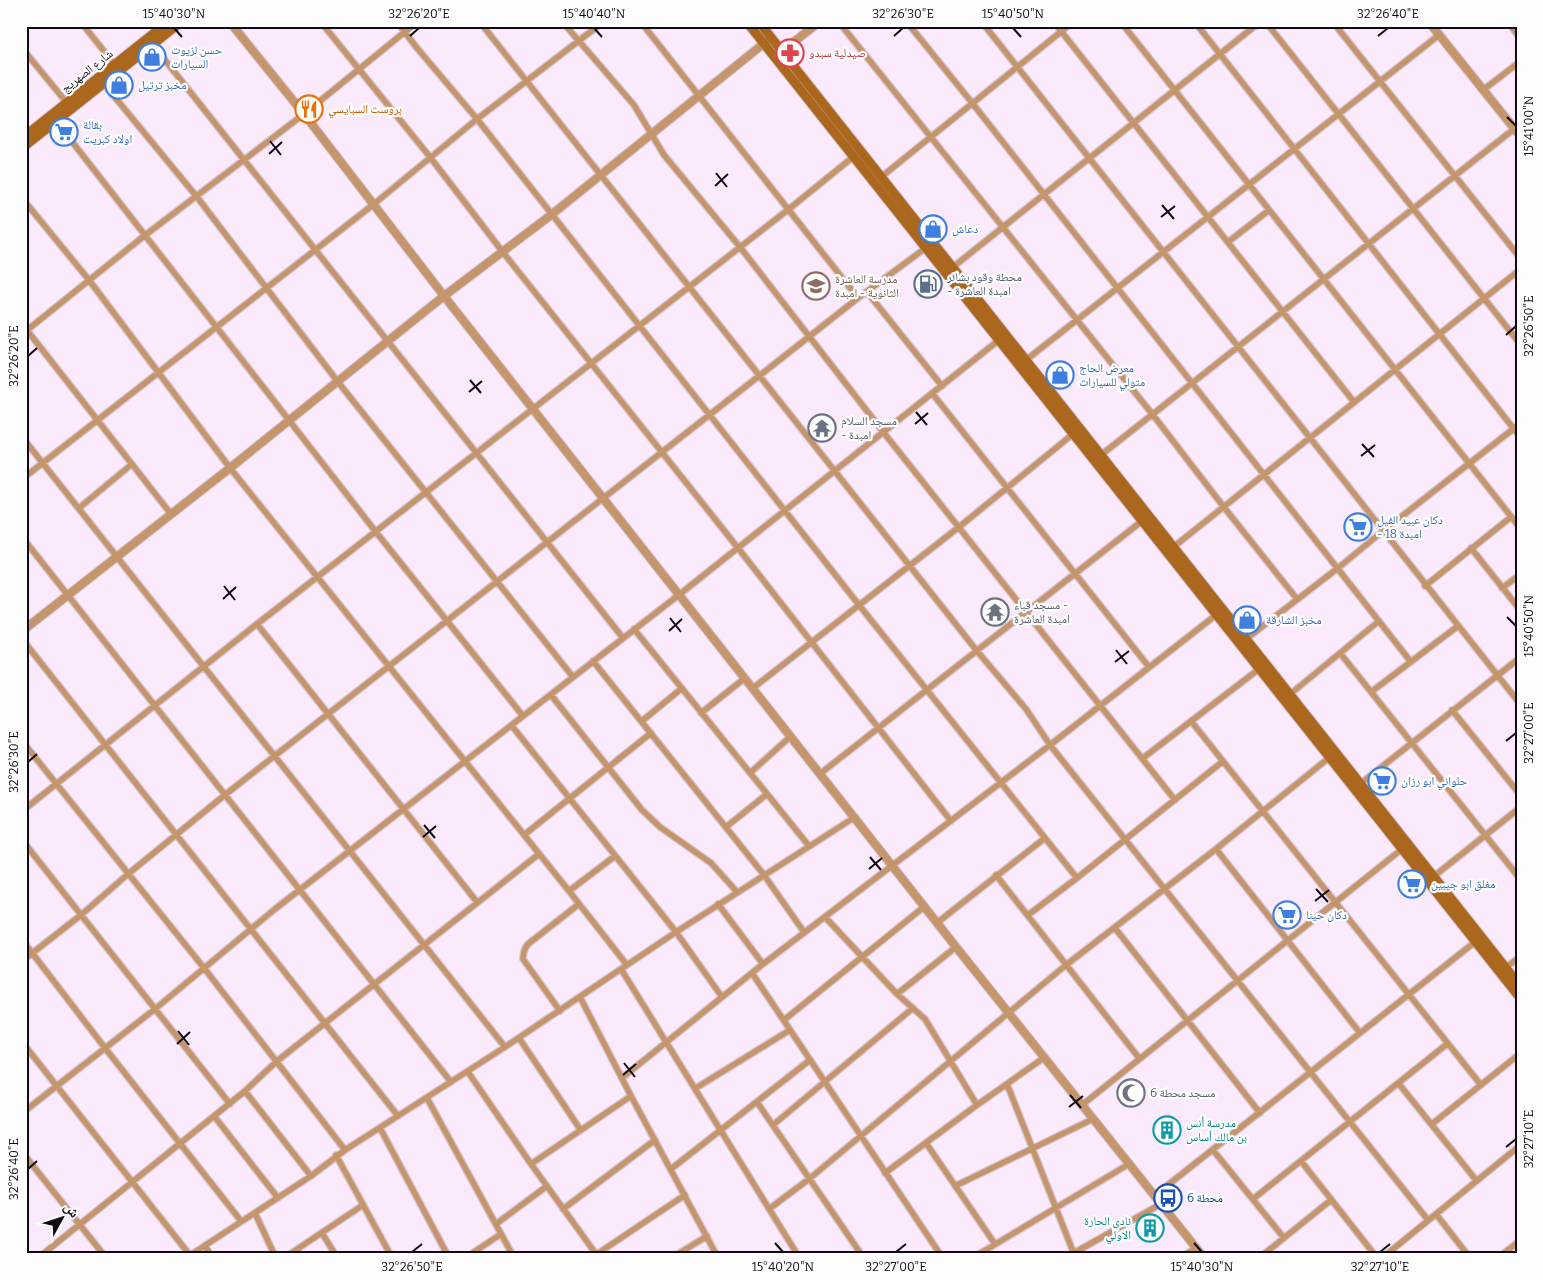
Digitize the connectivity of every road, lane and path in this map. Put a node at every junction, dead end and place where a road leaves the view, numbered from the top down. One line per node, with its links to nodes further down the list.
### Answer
1 (84, 26): 38 (street)
2 (163, 26): 38 (main road, شارع الصهريج)
3 (176, 26): 33 (main road)
4 (233, 26): 49 (street)
5 (324, 26): 40 (street)
6 (400, 26): 27 (street)
7 (412, 26): 27 (street)
8 (483, 26): 41 (street)
9 (566, 26): 32 (street)
10 (598, 26): 32 (street)
11 (644, 26): 46 (street)
12 (750, 26): 31 (main road)
13 (762, 26): 31 (main road)
14 (814, 26): 36 (street)
15 (842, 26): 57 (street)
16 (910, 26): 48 (street)
17 (984, 26): 39 (street)
18 (1057, 26): 28 (street)
19 (1068, 26): 28 (street)
20 (1124, 26): 44 (street)
21 (1198, 26): 35 (street)
22 (1255, 26): 35 (street)
23 (1269, 26): 50 (street)
24 (1336, 26): 42 (street)
25 (1432, 26): 30 (street)
26 (1511, 26): 29 (street)
27 (405, 32): 40 (street); 51 (street)
28 (1062, 32): 39 (street); 53 (street)
29 (1517, 34)
30 (1439, 35): 42 (street); 45 (street)
31 (767, 41): 36 (main road); 46 (street)
32 (578, 42): 41 (street); 55 (street)
33 (153, 45): 43 (main road); 63 (street)
34 (26, 52): 47 (street)
35 (1220, 54): 44 (street); 59 (street)
36 (778, 55): 61 (main road); 66 (main road)
37 (1517, 64): 45 (street)
38 (115, 65): 47 (main road, شارع الصهريج)
39 (1017, 68): 48 (street); 62 (street)
40 (359, 70): 49 (street); 60 (street)
41 (526, 81): 51 (street); 64 (street)
42 (1381, 82): 50 (street); 65 (street)
43 (104, 84): 52 (main road); 69 (street)
44 (1175, 90): 53 (street); 67 (street)
45 (1483, 90): 54 (street)
46 (698, 96): 55 (street); 73 (street)
47 (68, 103): 56 (main road, شارع الصهريج)
48 (973, 104): 57 (street); 68 (street)
49 (304, 114): 63 (street); 71 (street)
50 (1338, 115): 59 (street); 72 (street)
51 (477, 119): 60 (street); 75 (street)
52 (56, 121): 58 (main road); 78 (street)
53 (1133, 123): 62 (street); 76 (street)
54 (1515, 131): 65 (street)
55 (652, 134): 64 (street); 82 (street)
56 (26, 135)
57 (930, 137): 66 (street); 77 (street)
58 (26, 145)
59 (1294, 150): 67 (street); 80 (street)
60 (430, 157): 71 (street); 84 (street)
61 (853, 157): 73 (street); 81 (main road)
62 (1088, 158): 68 (street); 85 (street)
63 (244, 160): 69 (street); 83 (street)
64 (600, 174): 75 (street); 91 (street)
65 (1454, 175): 72 (street); 86 (street)
66 (880, 178): 81 (main road)
67 (1248, 185): 74 (street); 76 (street)
68 (1043, 195): 77 (street); 93 (street)
69 (196, 197): 78 (street); 92 (street)
70 (26, 203): 90 (street)
71 (374, 204): 83 (street); 95 (street)
72 (1413, 208): 80 (street); 97 (street)
73 (789, 209): 82 (street); 96 (street)
74 (1268, 211): 79 (street); 89 (street)
75 (551, 214): 84 (street); 101 (street)
76 (1208, 217): 79 (street); 85 (street)
77 (1002, 227): 87 (street); 100 (street)
78 (144, 236): 90 (street); 102 (street)
79 (1228, 242): 99 (street)
80 (1368, 244): 89 (street); 104 (street)
81 (930, 245): 87 (main road); 94 (street); 98 (main road)
82 (740, 247): 91 (street); 105 (street)
83 (315, 249): 92 (street); 108 (street)
84 (502, 251): 95 (street); 111 (street)
85 (1163, 253): 93 (street); 109 (street)
86 (1517, 254)
87 (953, 267): 98 (main road)
88 (1517, 272): 97 (street)
89 (1324, 279): 99 (street); 112 (street)
90 (89, 280): 103 (street); 113 (street)
91 (688, 286): 101 (street); 114 (street)
92 (266, 287): 102 (street); 115 (street)
93 (1117, 288): 100 (street); 116 (street)
94 (867, 292): 96 (street); 117 (street)
95 (444, 296): 108 (street); 120 (street)
96 (858, 298): 105 (street)
97 (1484, 298): 104 (street); 107 (street)
98 (973, 299): 106 (main road); 110 (main road)
99 (1283, 312): 109 (street); 119 (street)
100 (1077, 319): 110 (street); 122 (street)
101 (640, 325): 111 (street); 121 (street)
102 (217, 327): 113 (street); 124 (street)
103 (26, 330): 123 (street)
104 (1440, 335): 112 (street); 125 (street)
105 (809, 337): 114 (street); 126 (street)
106 (999, 340): 117 (street); 127 (main road)
107 (1517, 340)
108 (386, 342): 115 (street); 131 (street)
109 (1238, 348): 116 (street); 128 (street)
110 (1026, 360): 132 (main road)
111 (592, 362): 120 (street); 130 (street)
112 (1395, 370): 119 (street); 134 (street)
113 (159, 373): 123 (street); 136 (street)
114 (758, 376): 121 (street); 137 (street)
115 (338, 382): 124 (street); 141 (street)
116 (1192, 383): 122 (street); 138 (street)
117 (942, 386): 118 (street)
118 (932, 393): 126 (street); 140 (street)
119 (1354, 402): 128 (street)
120 (532, 409): 131 (street); 142 (street)
121 (710, 414): 130 (street); 145 (street)
122 (1153, 414): 132 (street); 143 (street)
123 (98, 421): 133 (street); 135 (street)
124 (288, 421): 136 (street); 152 (street)
125 (1516, 429): 134 (street)
126 (884, 433): 137 (street); 150 (street)
127 (1073, 434): 140 (street); 148 (main road)
128 (1309, 438): 138 (street); 151 (street)
129 (26, 442): 133 (street)
130 (662, 452): 142 (street); 155 (street)
131 (476, 454): 141 (street); 154 (street)
132 (1101, 455): 157 (main road)
133 (44, 462): 139 (street); 144 (street)
134 (1469, 463): 147 (street); 151 (street)
135 (132, 464): 144 (street); 146 (street)
136 (230, 468): 146 (street); 163 (street)
137 (835, 472): 145 (street); 159 (street)
138 (1265, 474): 143 (street); 160 (street)
139 (26, 476)
140 (1007, 488): 150 (street); 161 (street)
141 (427, 492): 152 (street); 164 (street)
142 (603, 498): 154 (street); 167 (street)
143 (1222, 506): 157 (street); 169 (street)
144 (79, 508): 158 (street)
145 (786, 511): 155 (street); 170 (street)
146 (171, 514): 158 (street)
147 (1512, 517): 149 (street); 156 (street)
148 (1142, 521): 157 (main road); 161 (street)
149 (1517, 524)
150 (959, 527): 159 (street); 172 (street)
151 (1383, 531): 160 (street); 165 (street)
152 (376, 532): 163 (street); 174 (street)
153 (26, 542): 168 (street)
154 (546, 542): 164 (street); 180 (street)
155 (738, 548): 167 (street); 182 (street)
156 (1471, 548): 165 (street); 166 (street)
157 (1170, 550): 173 (main road); 181 (main road)
158 (117, 557): 168 (street); 189 (street)
159 (910, 565): 170 (street); 184 (street)
160 (1338, 568): 169 (street); 175 (street)
161 (1075, 573): 172 (street); 191 (street)
162 (1517, 577): 166 (street)
163 (318, 578): 176 (street); 190 (street)
164 (498, 582): 174 (street); 194 (street)
165 (1425, 586): 177 (street)
166 (1502, 588): 171 (street)
167 (680, 594): 179 (street); 195 (street)
168 (68, 595): 178 (street); 203 (street)
169 (1297, 600): 181 (street)
170 (859, 605): 182 (street); 198 (street)
171 (1517, 606)
172 (1026, 612): 184 (street); 204 (street)
173 (1216, 615): 191 (street); 192 (main road)
174 (447, 622): 190 (street); 208 (street)
175 (1379, 622): 185 (street); 188 (street)
176 (257, 624): 189 (street); 207 (street)
177 (1458, 626): 188 (street); 193 (street)
178 (26, 628)
179 (634, 629): 180 (street); 197 (street)
180 (623, 638): 187 (street)
181 (1246, 639): 201 (main road)
182 (812, 641): 196 (street); 212 (street)
183 (26, 644): 218 (street)
184 (976, 651): 198 (street); 216 (street)
185 (1340, 654): 199 (street); 201 (street)
186 (1517, 660): 193 (street)
187 (594, 661): 194 (street); 209 (street)
188 (1411, 662): 199 (street)
189 (204, 667): 203 (street); 219 (street)
190 (390, 667): 207 (street); 222 (street)
191 (1149, 667): 204 (street)
192 (1259, 669): 210 (street); 220 (main road)
193 (1498, 675): 202 (street); 205 (street)
194 (573, 677): 200 (street)
195 (746, 678): 196 (street); 206 (street)
196 (753, 688): 214 (street)
197 (681, 689): 206 (street); 209 (street)
198 (927, 690): 212 (street); 227 (street)
199 (1371, 692): 215 (street)
200 (551, 695): 208 (street); 224 (street)
201 (1290, 695): 228 (main road)
202 (1517, 700)
203 (156, 705): 218 (street); 231 (street)
204 (1101, 705): 216 (street); 221 (street)
205 (1452, 710): 215 (street); 230 (street)
206 (701, 713): 225 (street)
207 (328, 715): 219 (street); 236 (street)
208 (523, 716): 211 (street)
209 (642, 721): 213 (street)
210 (1191, 721): 221 (street); 223 (street)
211 (512, 726): 222 (street); 233 (street)
212 (879, 727): 226 (street); 240 (street)
213 (651, 733): 224 (street); 241 (street)
214 (791, 736): 225 (street); 226 (street)
215 (1410, 743): 228 (street); 244 (street)
216 (1050, 745): 227 (street); 246 (street)
217 (26, 746): 229 (street)
218 (106, 746): 229 (street); 242 (street)
219 (274, 756): 231 (street); 251 (street)
220 (1330, 757): 238 (street); 250 (main road)
221 (1143, 758): 234 (street)
222 (465, 761): 236 (street); 243 (street)
223 (1222, 762): 234 (street); 238 (street)
224 (608, 766): 233 (street); 264 (street)
225 (750, 773): 232 (street)
226 (821, 773): 239 (street)
227 (1000, 782): 240 (street); 245 (street)
228 (1360, 784): 260 (main road)
229 (56, 785): 235 (street); 255 (street)
230 (1517, 791)
231 (226, 794): 242 (street); 262 (street)
232 (767, 794): 241 (street); 248 (street)
233 (570, 798): 243 (street); 253 (street)
234 (1175, 800): 246 (street)
235 (26, 808)
236 (403, 809): 251 (street); 265 (street)
237 (1517, 810): 244 (street)
238 (1263, 811): 249 (street); 266 (street)
239 (855, 817): 248 (street); 254 (street)
240 (951, 821): 254 (street)
241 (726, 827): 256 (street)
242 (177, 835): 255 (street); 275 (street)
243 (524, 835): 252 (street)
244 (1485, 835): 258 (street); 260 (street)
245 (1045, 838): 257 (street); 259 (street)
246 (1126, 839): 259 (street); 261 (street)
247 (26, 845): 270 (street)
248 (809, 846): 256 (street)
249 (1216, 849): 261 (street); 278 (street)
250 (1402, 849): 260 (main road); 266 (street)
251 (350, 852): 262 (street); 281 (street)
252 (539, 854): 263 (street); 265 (street)
253 (615, 856): 263 (street); 276 (street)
254 (893, 865): 269 (street); 272 (street)
255 (128, 874): 270 (street); 290 (street)
256 (764, 875): 264 (street); 277 (street)
257 (996, 875): 271 (street); 273 (street)
258 (1517, 876)
259 (1077, 878): 271 (street)
260 (1431, 879): 279 (main road); 291 (main road)
261 (1165, 888): 274 (street); 293 (street)
262 (300, 890): 275 (street); 295 (street)
263 (569, 891): 267 (street)
264 (737, 892): 268 (street)
265 (477, 902): 281 (street)
266 (1335, 902): 278 (street); 298 (street)
267 (579, 904): 289 (street); 303 (street)
268 (718, 904): 276 (street); 287 (street)
269 (925, 906): 273 (street); 285 (street)
270 (82, 915): 283 (street); 302 (street)
271 (1028, 915): 288 (street)
272 (825, 917): 277 (street); 285 (street)
273 (938, 922): 282 (street)
274 (1115, 928): 288 (street); 305 (street)
275 (250, 929): 290 (street); 307 (street)
276 (676, 932): 289 (street); 300 (street)
277 (804, 932): 287 (street)
278 (1287, 940): 293 (street); 309 (street)
279 (1475, 942): 291 (main road); 298 (street)
280 (26, 944): 283 (street)
281 (424, 946): 295 (street); 315 (street)
282 (956, 947): 296 (street); 304 (street)
283 (33, 953): 284 (street); 314 (street)
284 (26, 958)
285 (862, 958): 296 (street); 306 (street)
286 (1517, 959): 291 (street)
287 (763, 964): 292 (street)
288 (1066, 965): 304 (street); 318 (street)
289 (624, 967): 299 (street); 311 (street)
290 (204, 968): 302 (street); 320 (street)
291 (1503, 970): 294 (main road); 297 (main road)
292 (752, 973): 300 (street); 306 (street)
293 (1237, 980): 305 (street); 323 (street)
294 (1517, 982)
295 (374, 985): 307 (street); 325 (street)
296 (897, 994): 301 (street)
297 (1517, 994)
298 (1408, 995): 309 (street); 312 (street)
299 (580, 997): 303 (street); 324 (street)
300 (722, 997): 311 (street)
301 (914, 1008): 321 (street); 326 (street)
302 (155, 1009): 314 (street); 336 (street)
303 (560, 1011): 310 (street)
304 (1009, 1012): 317 (street); 321 (street)
305 (1188, 1019): 318 (street); 340 (street)
306 (784, 1020): 308 (street)
307 (325, 1022): 320 (street); 342 (street)
308 (790, 1030): 319 (street); 331 (street)
309 (1360, 1033): 323 (street)
310 (519, 1038): 315 (street); 348 (street)
311 (666, 1041): 324 (street); 331 (street)
312 (1447, 1044): 328 (street); 329 (street)
313 (26, 1047): 330 (street)
314 (105, 1048): 330 (street); 353 (street)
315 (505, 1048): 322 (street)
316 (1517, 1056): 329 (street)
317 (1045, 1057): 327 (street); 338 (street)
318 (1140, 1058): 338 (street)
319 (810, 1060): 326 (street); 335 (street)
320 (276, 1061): 332 (street); 356 (street)
321 (951, 1061): 337 (street); 350 (street)
322 (468, 1072): 325 (street); 361 (street)
323 (1311, 1072): 340 (street); 344 (street)
324 (622, 1078): 333 (street)
325 (451, 1082): 334 (street)
326 (826, 1082): 346 (street); 350 (street)
327 (1007, 1084): 337 (street); 354 (street)
328 (1399, 1084): 344 (street); 345 (street)
329 (1481, 1085): 345 (street)
330 (57, 1086): 339 (street); 368 (street)
331 (696, 1088): 349 (street)
332 (245, 1091): 336 (street); 365 (street)
333 (631, 1096): 348 (street); 351 (street)
334 (427, 1098): 342 (street); 386 (street)
335 (757, 1102): 346 (street); 349 (street)
336 (230, 1104): 341 (street)
337 (976, 1105): 352 (street)
338 (1082, 1105): 343 (street)
339 (26, 1110)
340 (1260, 1112): 357 (street)
341 (214, 1116): 353 (street); 373 (street)
342 (398, 1116): 347 (street)
343 (1093, 1119): 354 (street); 362 (street)
344 (1350, 1122): 360 (street); 383 (street)
345 (1432, 1124): 367 (street)
346 (773, 1125): 366 (street)
347 (380, 1128): 356 (street); 403 (street)
348 (580, 1129): 361 (street)
349 (722, 1131): 363 (street); 380 (street)
350 (861, 1136): 364 (street); 366 (street)
351 (655, 1140): 363 (street); 379 (street)
352 (926, 1142): 364 (street); 370 (street)
353 (180, 1144): 368 (street); 384 (street)
354 (1032, 1148): 370 (street); 378 (street)
355 (1517, 1148): 367 (street)
356 (345, 1150): 358 (street)
357 (1214, 1150): 372 (street); 374 (street)
358 (336, 1156): 365 (street); 377 (street)
359 (26, 1157): 385 (street)
360 (1301, 1161): 374 (street); 375 (street)
361 (531, 1164): 369 (street)
362 (1129, 1164): 372 (street); 378 (street)
363 (671, 1169): 371 (street)
364 (885, 1173): 411 (street)
365 (311, 1176): 373 (street)
366 (809, 1179): 380 (street); 410 (street)
367 (1476, 1180): 382 (street)
368 (132, 1182): 385 (street); 397 (street)
369 (547, 1186): 379 (street); 386 (street)
370 (955, 1186): 392 (street)
371 (685, 1195): 389 (street); 406 (street)
372 (1154, 1196): 376 (street)
373 (278, 1198): 381 (street)
374 (1253, 1199): 390 (street)
375 (1331, 1200): 390 (street); 416 (street)
376 (1161, 1204): 394 (street); 413 (street)
377 (364, 1205): 387 (street); 402 (street)
378 (1056, 1207): 392 (street); 413 (street)
379 (563, 1209): 406 (street)
380 (769, 1209): 409 (street)
381 (255, 1213): 384 (street); 399 (street)
382 (1436, 1214): 383 (street); 418 (street)
383 (1428, 1220): 417 (street)
384 (241, 1221): 393 (street)
385 (80, 1224): 395 (street); 396 (street)
386 (496, 1224): 388 (street)
387 (322, 1233): 400 (street); 401 (street)
388 (501, 1234): 404 (street); 405 (street)
389 (707, 1236): 407 (street); 408 (street)
390 (1284, 1238): 415 (street)
391 (1517, 1243): 419 (street)
392 (995, 1244): 412 (street)
393 (205, 1246): 397 (street); 398 (street)
394 (1198, 1251): 414 (street)
395 (43, 1254)
396 (103, 1254)
397 (191, 1254)
398 (210, 1254)
399 (274, 1254)
400 (290, 1254)
401 (335, 1254)
402 (390, 1254)
403 (447, 1254)
404 (471, 1254)
405 (512, 1254)
406 (597, 1254)
407 (678, 1254)
408 (716, 1254)
409 (797, 1254)
410 (861, 1254)
411 (940, 1254)
412 (979, 1254)
413 (1074, 1254)
414 (1186, 1254)
415 (1264, 1254)
416 (1374, 1254)
417 (1387, 1254)
418 (1467, 1254)
419 (1503, 1254)

